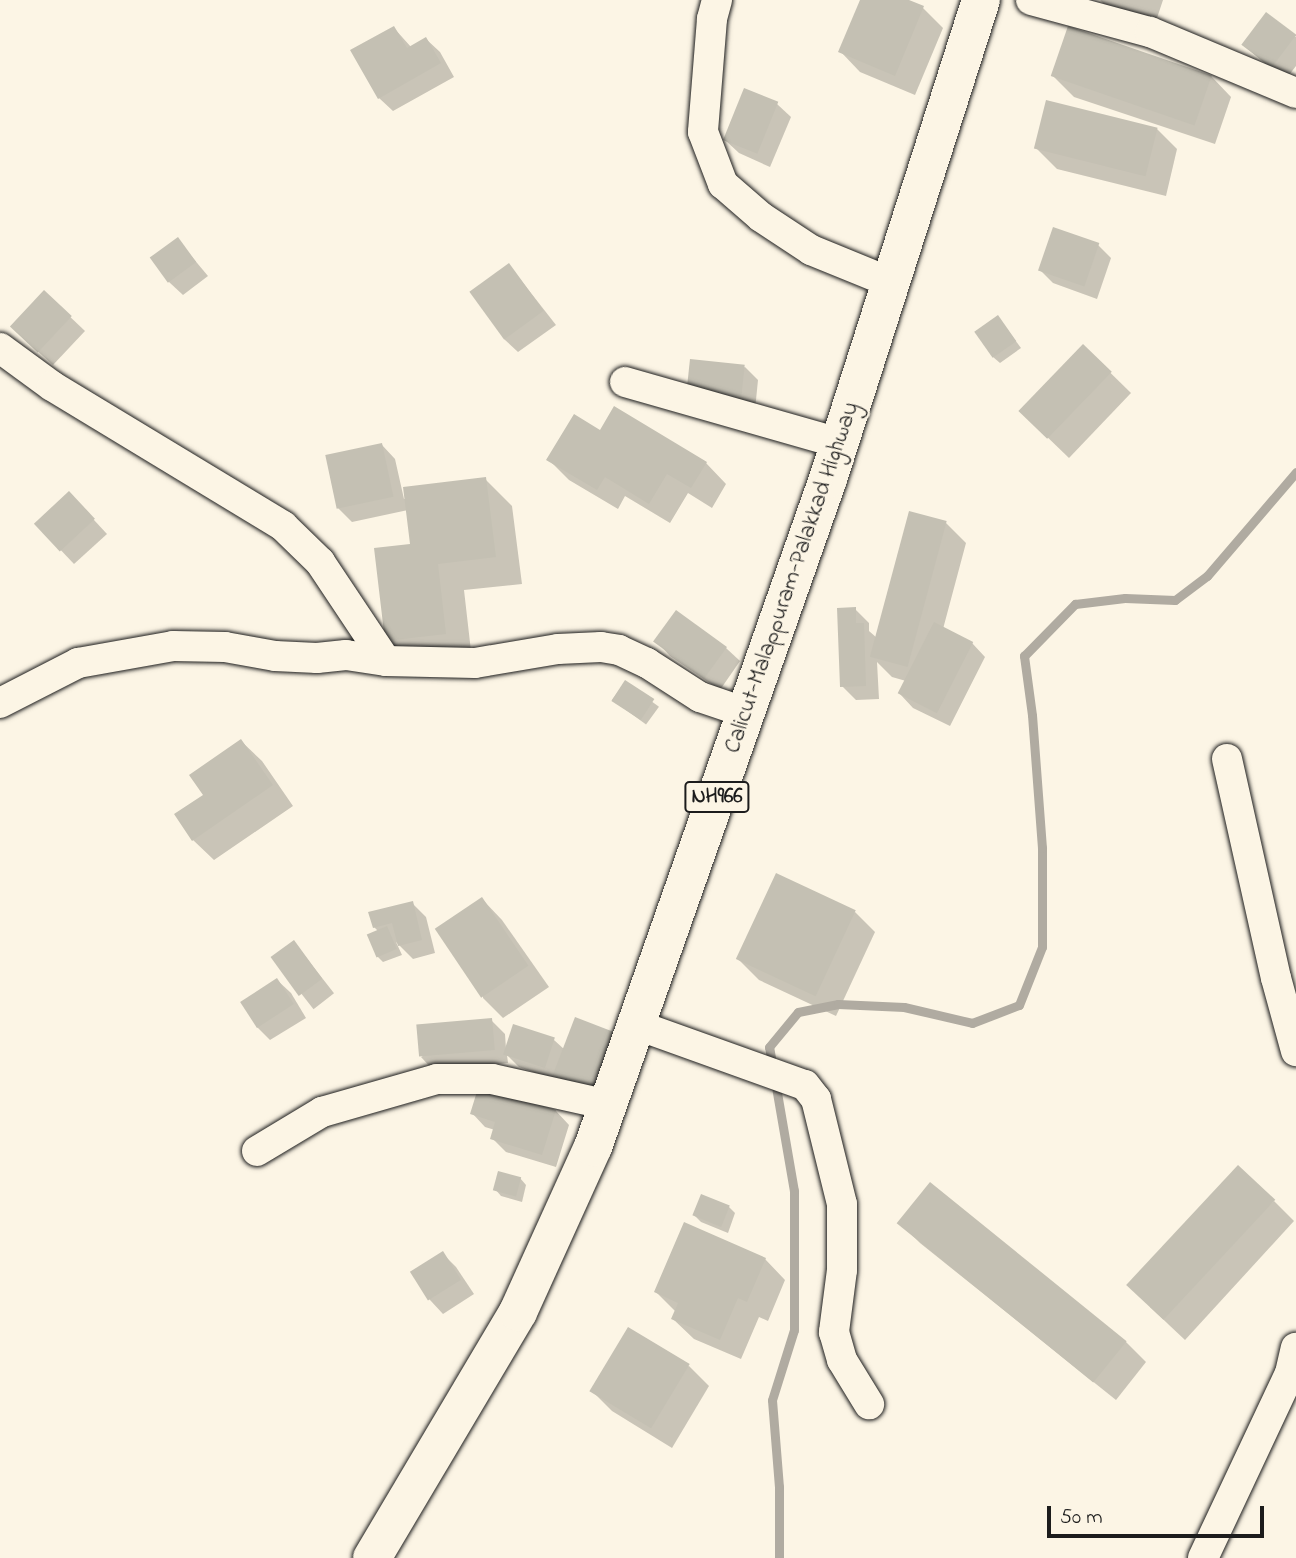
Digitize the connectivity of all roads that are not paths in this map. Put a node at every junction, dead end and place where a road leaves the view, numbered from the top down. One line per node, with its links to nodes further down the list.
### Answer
1 (717, 0): 5 (street)
2 (981, 0): 5 (highway, Calicut-Malappuram-Palakkad Highway / NH966)
3 (1031, 0): 4 (street)
4 (1296, 93)
5 (892, 283): 8 (highway, Calicut-Malappuram-Palakkad Highway / NH966)
6 (0, 348): 9 (street)
7 (625, 382): 8 (street)
8 (839, 443): 11 (highway, Calicut-Malappuram-Palakkad Highway / NH966)
9 (386, 661): 10 (street); 11 (street)
10 (0, 703)
11 (747, 713): 13 (highway, Calicut-Malappuram-Palakkad Highway / NH966)
12 (1227, 759): 14 (street)
13 (654, 1032): 15 (highway, Calicut-Malappuram-Palakkad Highway / NH966); 18 (street)
14 (1296, 1051)
15 (608, 1105): 16 (street); 19 (highway, Calicut-Malappuram-Palakkad Highway / NH966)
16 (257, 1151)
17 (1296, 1348): 20 (street)
18 (869, 1405)
19 (372, 1558)
20 (1203, 1558)

